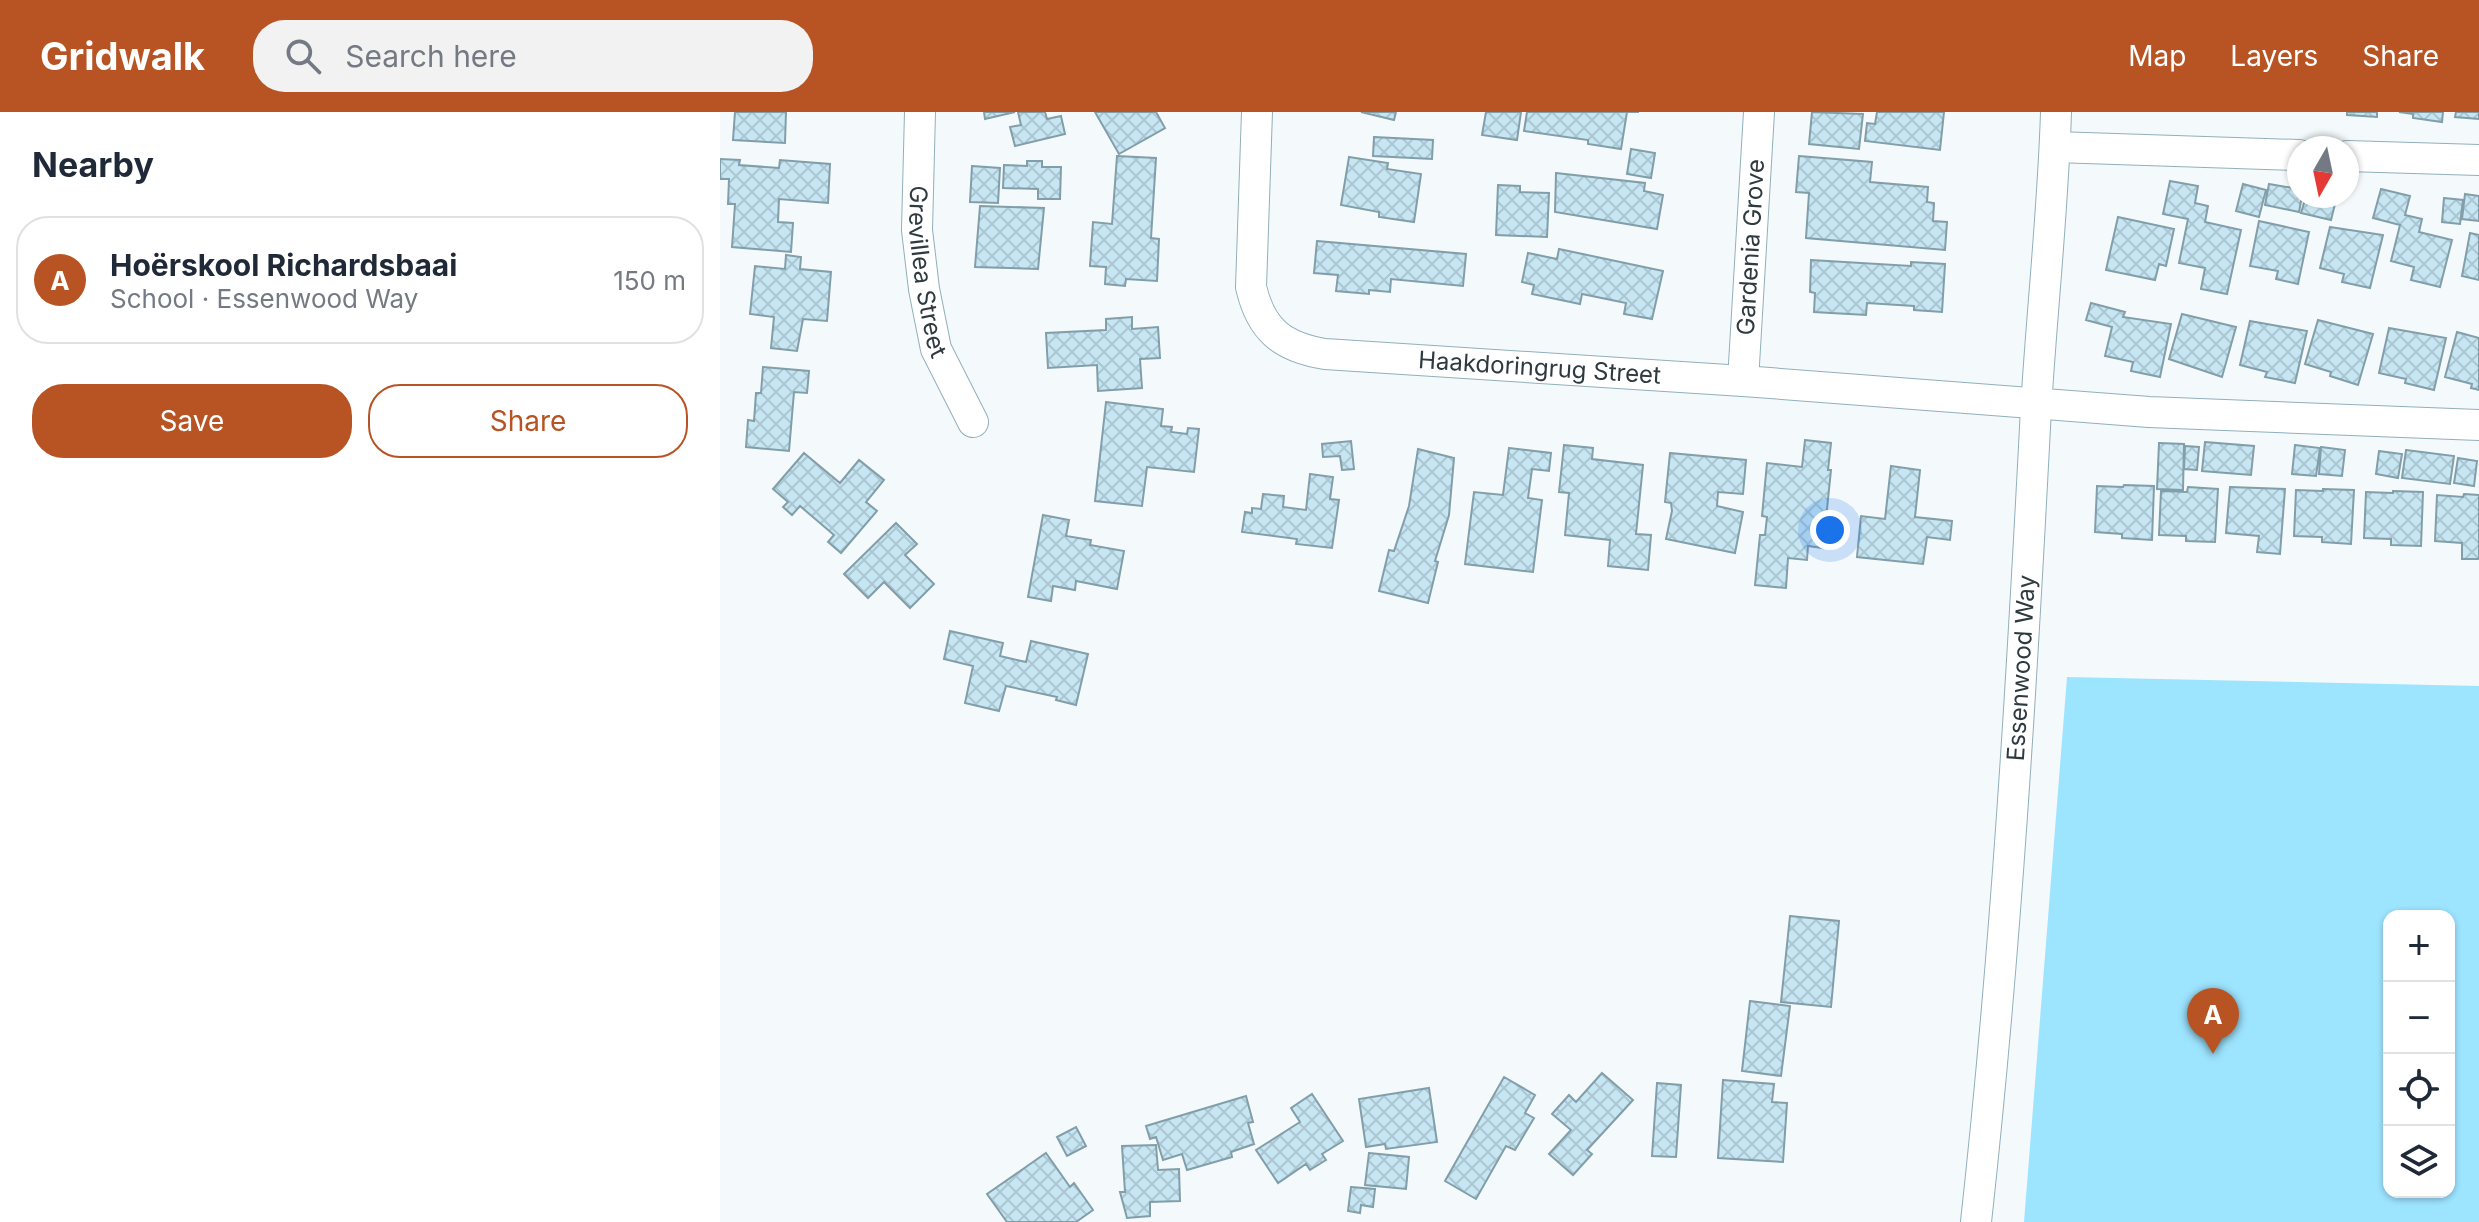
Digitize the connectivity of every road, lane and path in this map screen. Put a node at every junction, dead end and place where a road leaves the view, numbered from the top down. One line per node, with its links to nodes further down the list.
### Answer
1 (920, 112): 11 (street, Grevillea Street)
2 (1257, 112): 9 (street, Haakdoringrug Street)
3 (1759, 112): 9 (street, Gardenia Grove)
4 (2056, 112): 5 (street, Essenwood Way)
5 (2055, 147): 6 (street); 10 (street, Essenwood Way)
6 (2287, 155)
7 (2359, 156): 8 (street)
8 (2479, 160)
9 (1743, 381): 10 (street, Haakdoringrug Street)
10 (2037, 404): 12 (street, Haakdoringrug Street); 13 (street, Essenwood Way)
11 (973, 422)
12 (2479, 425)
13 (1976, 1222)

